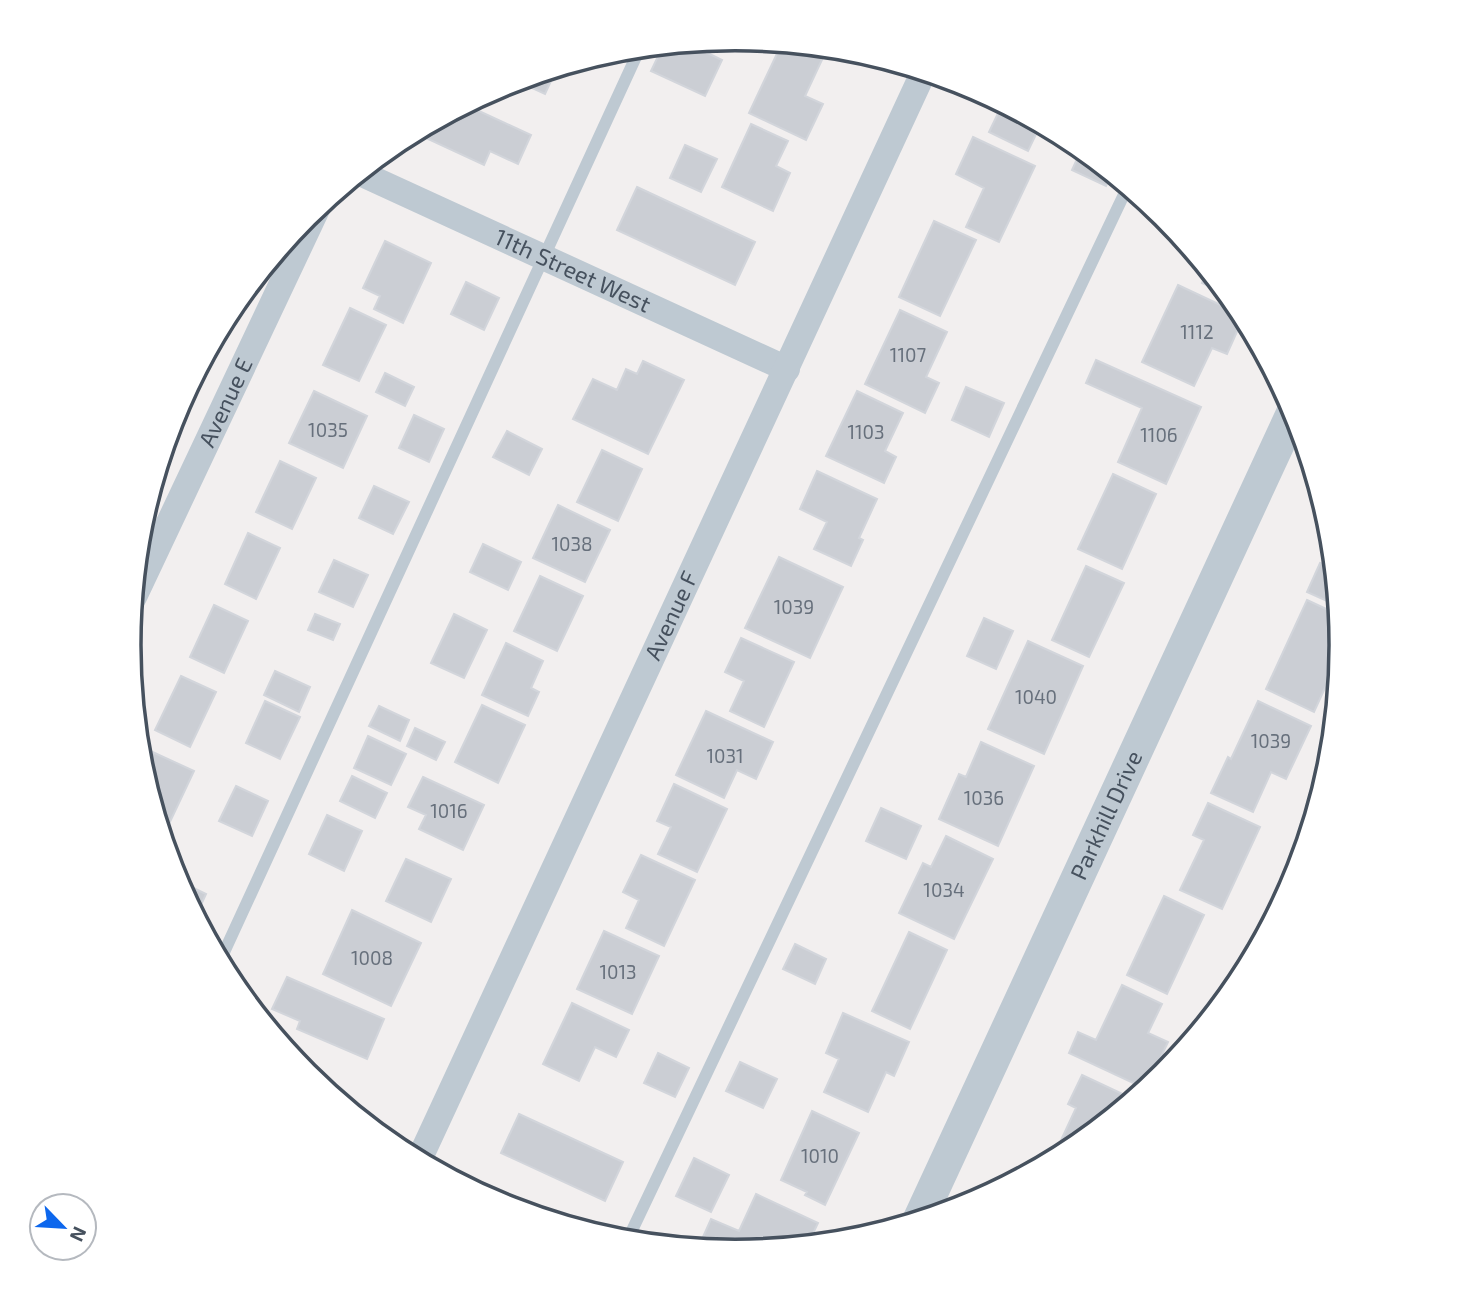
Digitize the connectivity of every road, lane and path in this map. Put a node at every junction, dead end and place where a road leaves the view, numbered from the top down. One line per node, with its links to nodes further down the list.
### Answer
1 (635, 60): 6 (lane)
2 (920, 80): 7 (street, Avenue F)
3 (370, 177): 6 (street, 11th Street West)
4 (1124, 195): 13 (lane)
5 (304, 237): 9 (street, Avenue E)
6 (544, 257): 7 (street, 11th Street West); 10 (lane)
7 (787, 369): 11 (street, Avenue F)
8 (1287, 424): 12 (street, Parkhill Drive)
9 (146, 572)
10 (225, 949)
11 (423, 1150)
12 (924, 1209)
13 (632, 1230)

